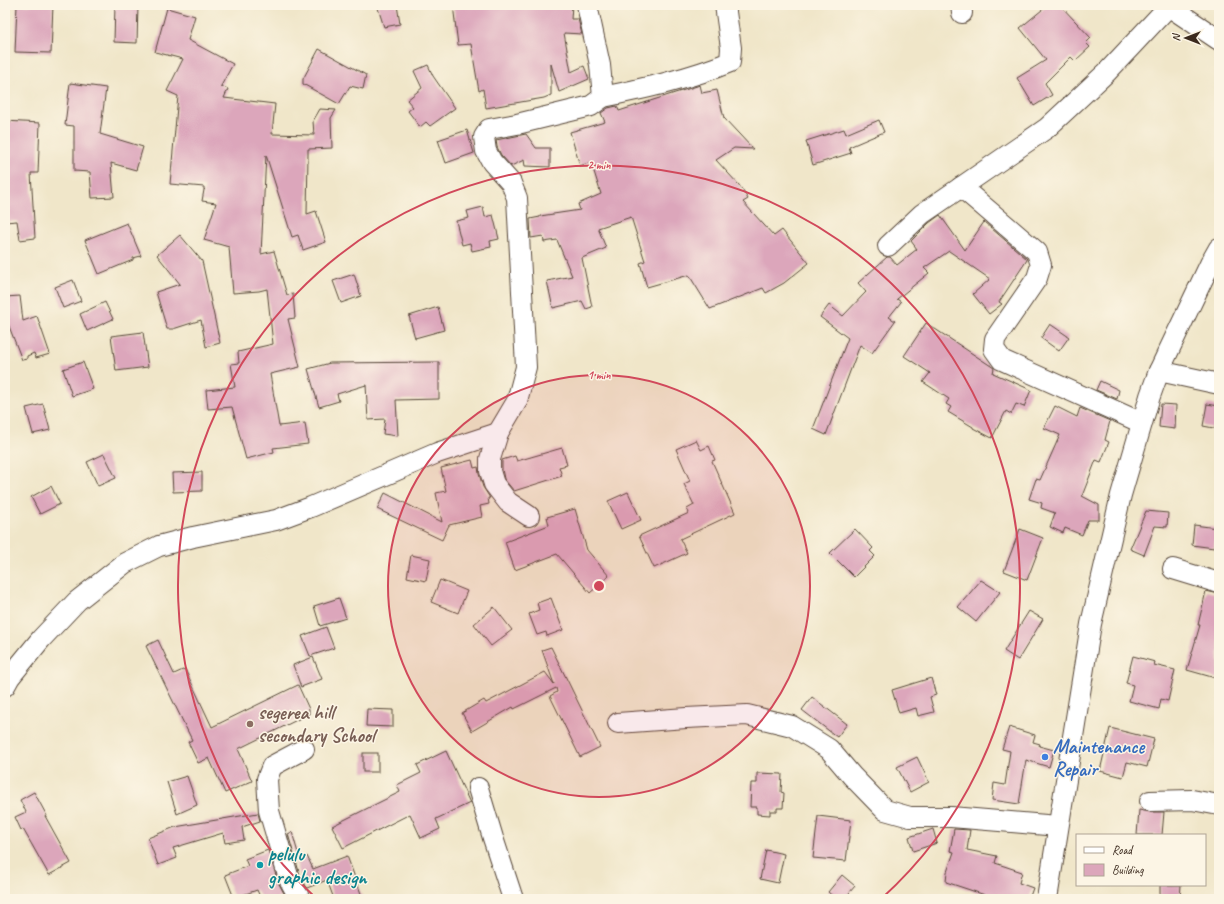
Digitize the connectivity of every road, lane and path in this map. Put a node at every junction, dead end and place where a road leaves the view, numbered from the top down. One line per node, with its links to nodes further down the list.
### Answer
1 (587, 5): 5 (street)
2 (725, 5): 5 (street)
3 (1168, 6): 4 (street); 6 (street)
4 (1219, 40)
5 (603, 97): 12 (street)
6 (961, 187): 7 (street); 11 (street)
7 (888, 246)
8 (1219, 248): 9 (street)
9 (1159, 371): 10 (street); 11 (street)
10 (1219, 384)
11 (1142, 423): 22 (street)
12 (498, 433): 13 (street); 16 (street)
13 (528, 516)
14 (1173, 569): 15 (street)
15 (1219, 583)
16 (5, 686)
17 (618, 723): 22 (street)
18 (304, 748): 23 (street)
19 (478, 788): 24 (street)
20 (1150, 801): 21 (street)
21 (1219, 805)
22 (1058, 826): 25 (street)
23 (300, 899)
24 (513, 899)
25 (1047, 899)

